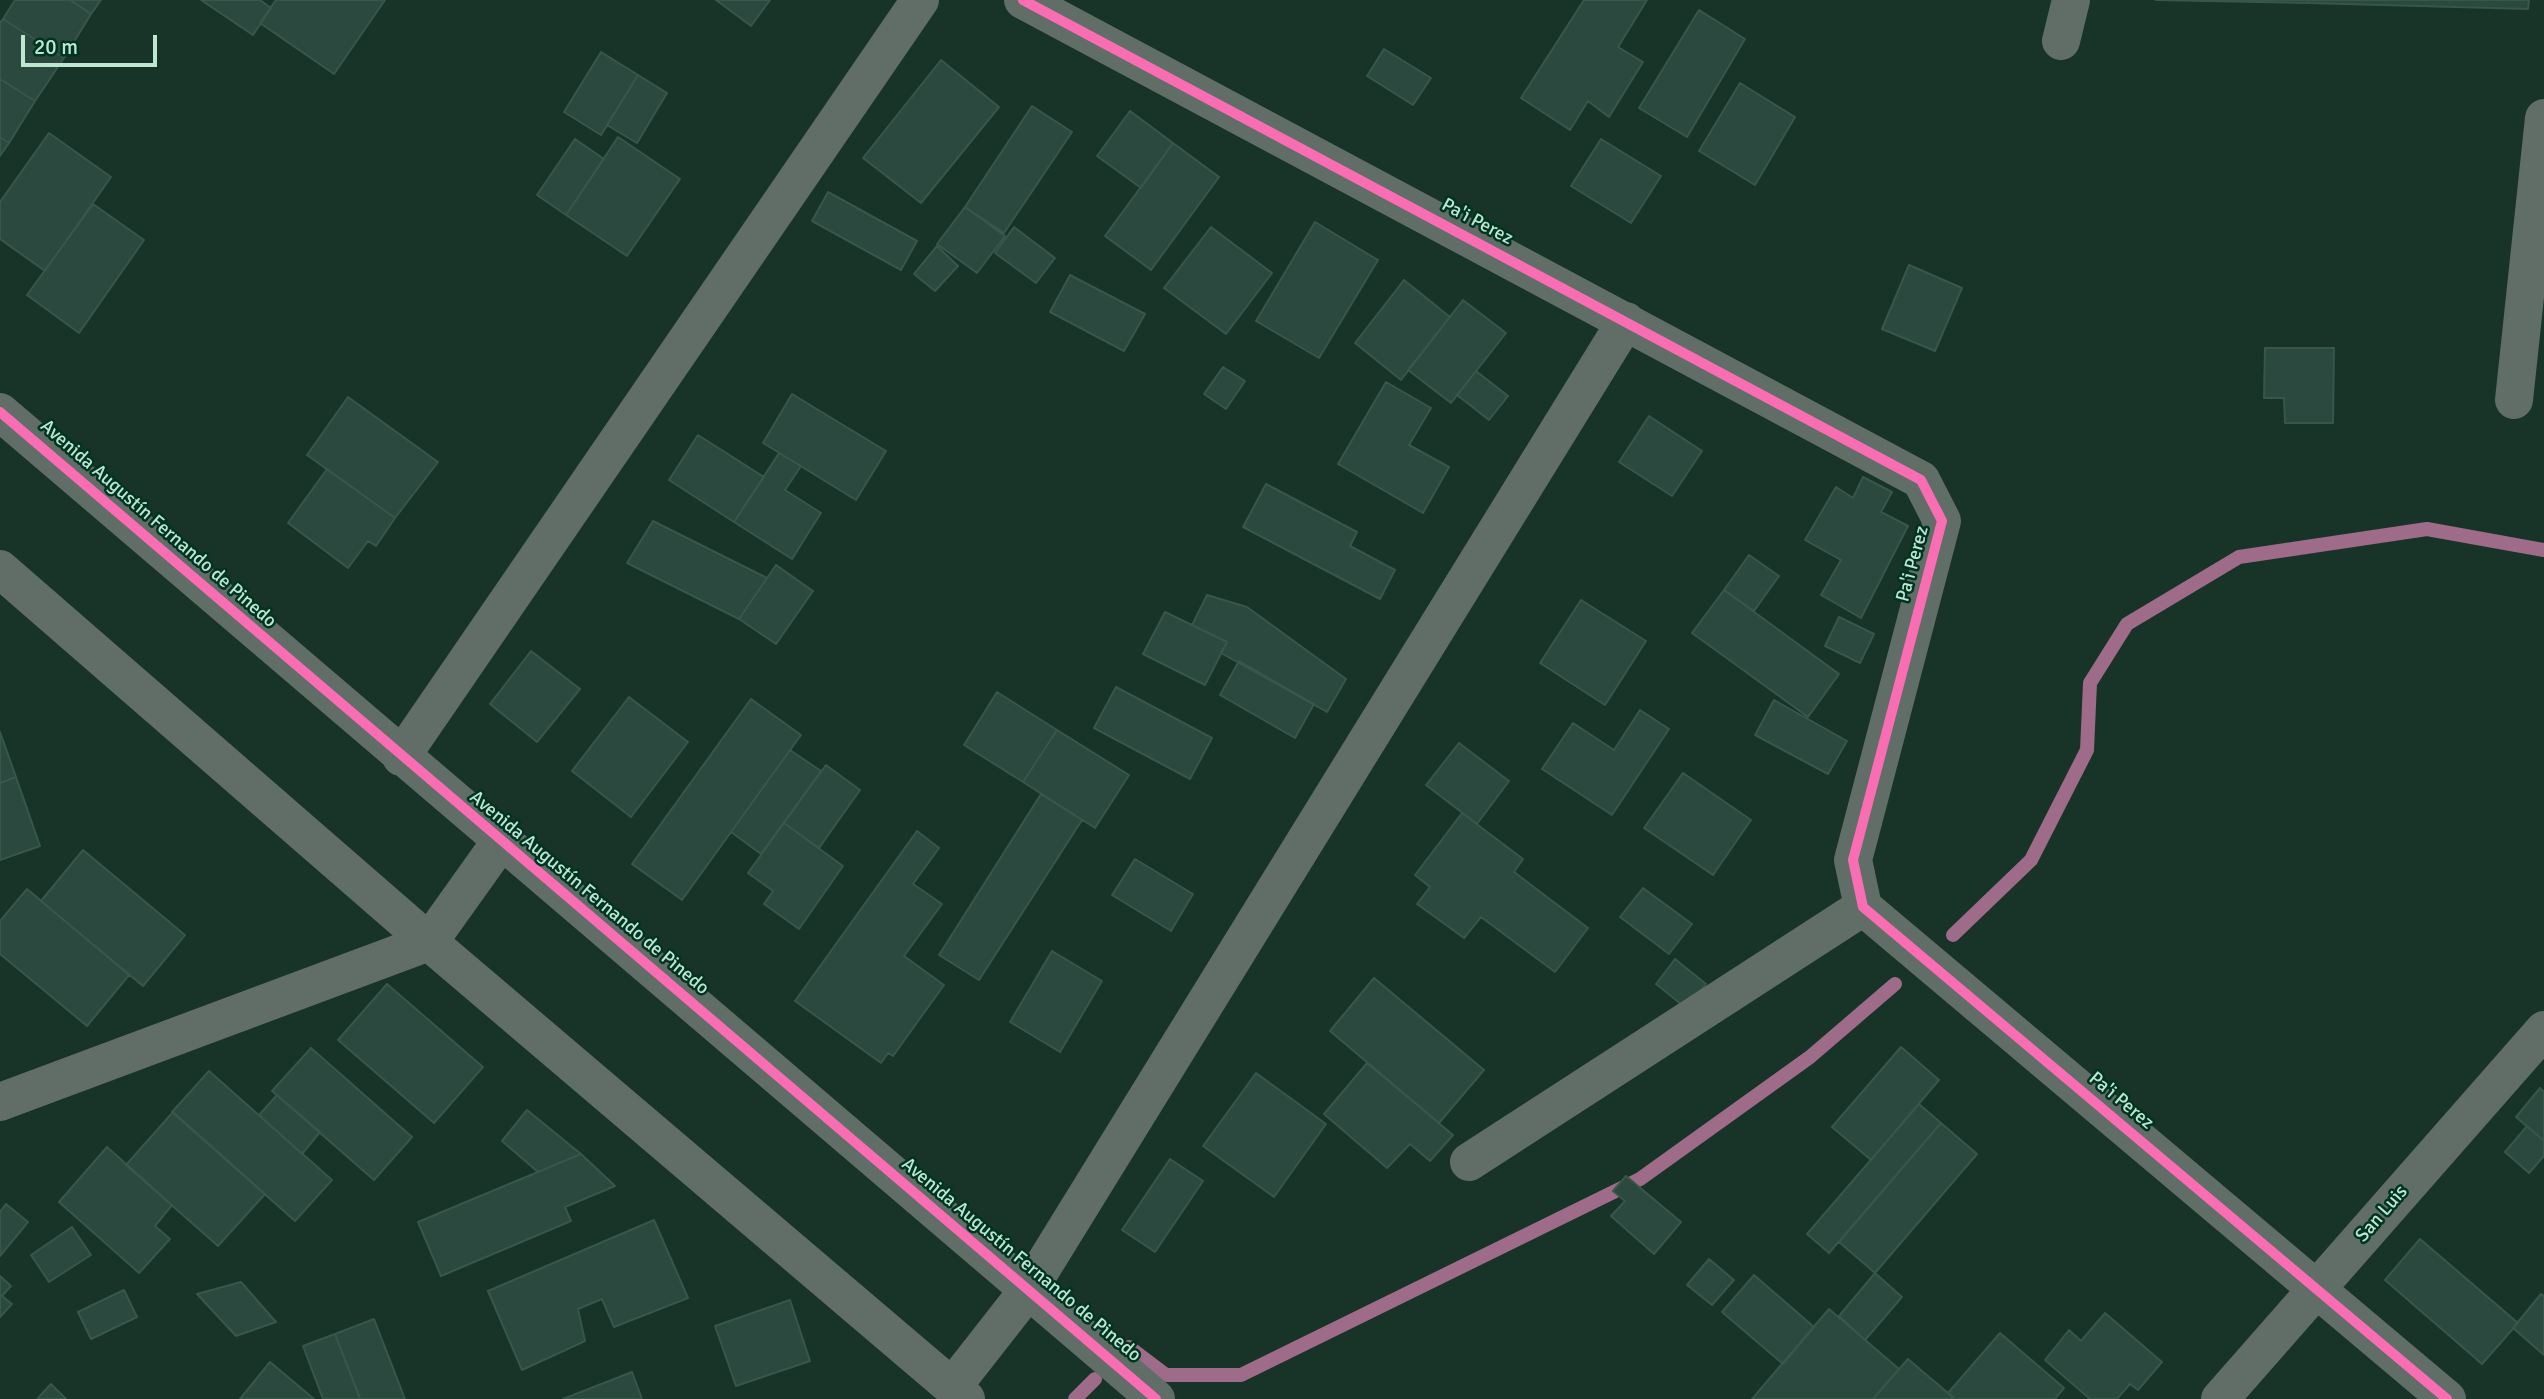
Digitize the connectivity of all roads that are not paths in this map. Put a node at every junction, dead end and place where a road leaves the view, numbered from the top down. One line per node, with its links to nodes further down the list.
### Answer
1 (920, 0): 10 (street)
2 (1023, 0): 6 (street, Pa'i Perez)
3 (2071, 0): 4 (street)
4 (2061, 41)
5 (2544, 118): 7 (street)
6 (1626, 321): 12 (street, Pa'i Perez); 17 (street)
7 (2514, 400)
8 (0, 411): 10 (street, Avenida Augustín Fernando de Pinedo)
9 (0, 569): 13 (street)
10 (401, 757): 11 (street, Avenida Augustín Fernando de Pinedo)
11 (501, 841): 13 (street); 17 (street, Avenida Augustín Fernando de Pinedo)
12 (1863, 907): 16 (street); 18 (street, Pa'i Perez)
13 (429, 942): 15 (street); 19 (street)
14 (2544, 1030): 18 (street, San Luis)
15 (0, 1101)
16 (1469, 1162)
17 (1028, 1289): 19 (street); 20 (street, Avenida Augustín Fernando de Pinedo)
18 (2317, 1289): 21 (street, San Luis); 22 (street, Pa'i Perez)
19 (960, 1393)
20 (1156, 1399)
21 (2220, 1399)
22 (2447, 1399)

